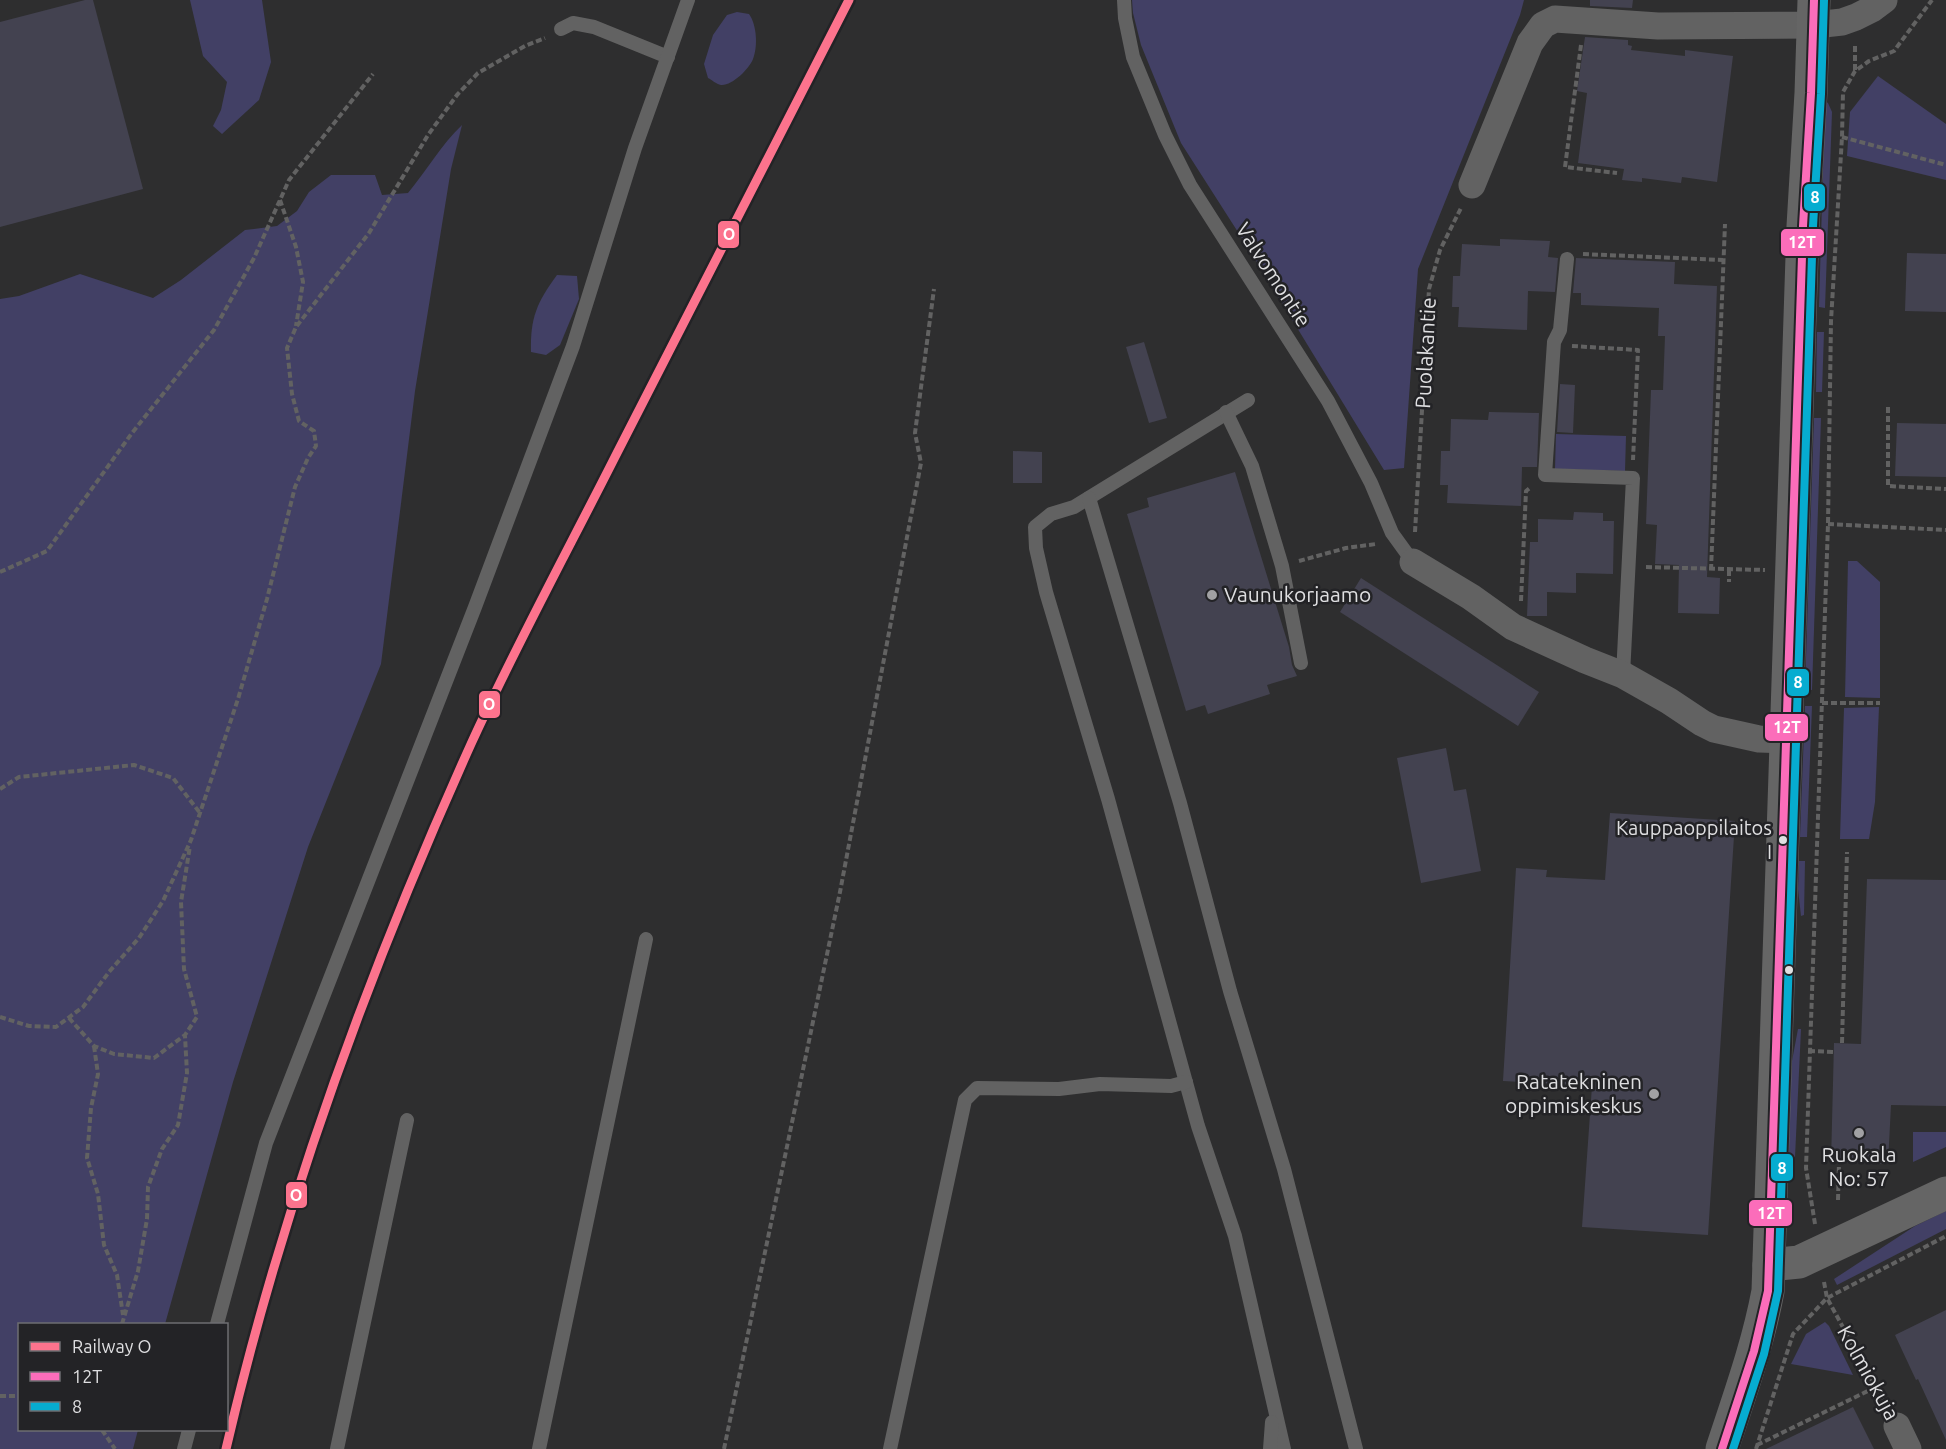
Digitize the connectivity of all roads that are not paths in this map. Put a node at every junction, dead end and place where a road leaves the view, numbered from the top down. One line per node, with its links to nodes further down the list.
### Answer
1 (688, 0): 6 (lane)
2 (1124, 0): 12 (lane, Valvomontie)
3 (1884, 0): 4 (street)
4 (1814, 13): 7 (street); 15 (street)
5 (561, 29): 6 (lane)
6 (668, 57): 21 (lane)
7 (1472, 185)
8 (1572, 256): 14 (lane)
9 (1248, 400): 10 (lane)
10 (1226, 412): 11 (lane); 13 (lane)
11 (1089, 498): 17 (lane); 30 (lane)
12 (1413, 562): 14 (street)
13 (1302, 663)
14 (1623, 675): 15 (street)
15 (1785, 740): 20 (street)
16 (646, 939): 26 (lane)
17 (1186, 1082): 22 (lane); 27 (lane)
18 (407, 1120): 25 (lane)
19 (1946, 1193): 20 (street)
20 (1769, 1265): 31 (street)
21 (217, 1323)
22 (1274, 1408): 28 (lane); 29 (lane)
23 (189, 1431): 24 (lane)
24 (184, 1449)
25 (337, 1449)
26 (539, 1449)
27 (890, 1449)
28 (1270, 1449)
29 (1284, 1449)
30 (1356, 1449)
31 (1722, 1449)

